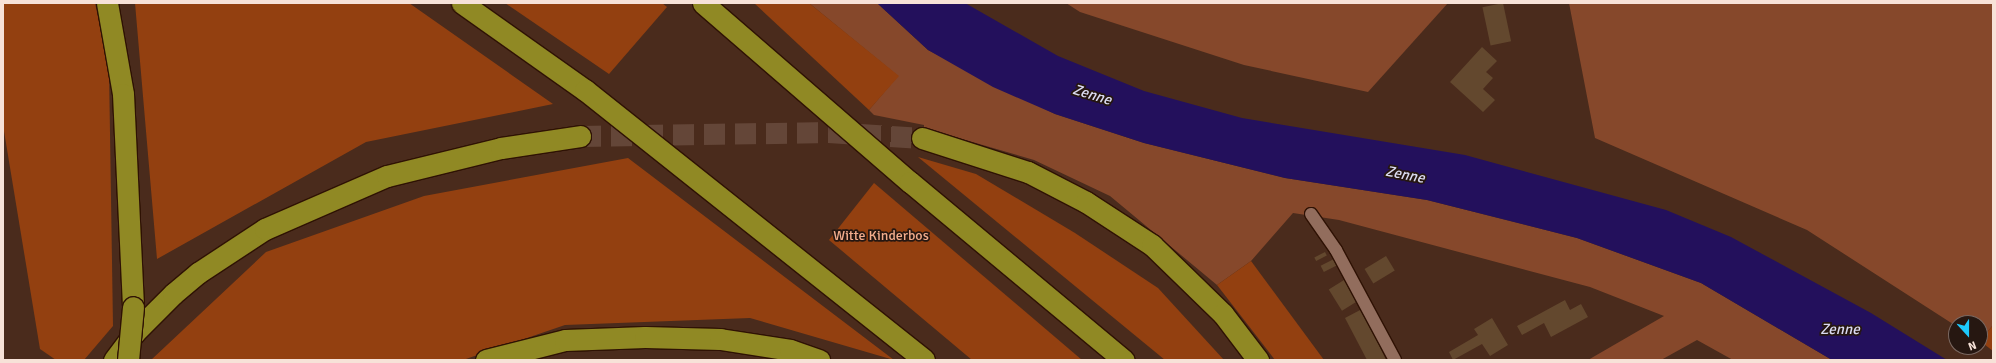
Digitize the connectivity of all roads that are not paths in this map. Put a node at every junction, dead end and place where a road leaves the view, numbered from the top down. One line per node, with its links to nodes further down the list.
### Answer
1 (107, 3): 8 (highway, bridge)
2 (462, 3): 11 (highway)
3 (703, 3): 12 (highway)
4 (580, 136): 7 (highway)
5 (922, 138): 13 (highway)
6 (1311, 214): 14 (street)
7 (114, 360)
8 (128, 360)
9 (486, 360): 10 (highway)
10 (819, 360)
11 (924, 360)
12 (1124, 360)
13 (1258, 360)
14 (1395, 360)

